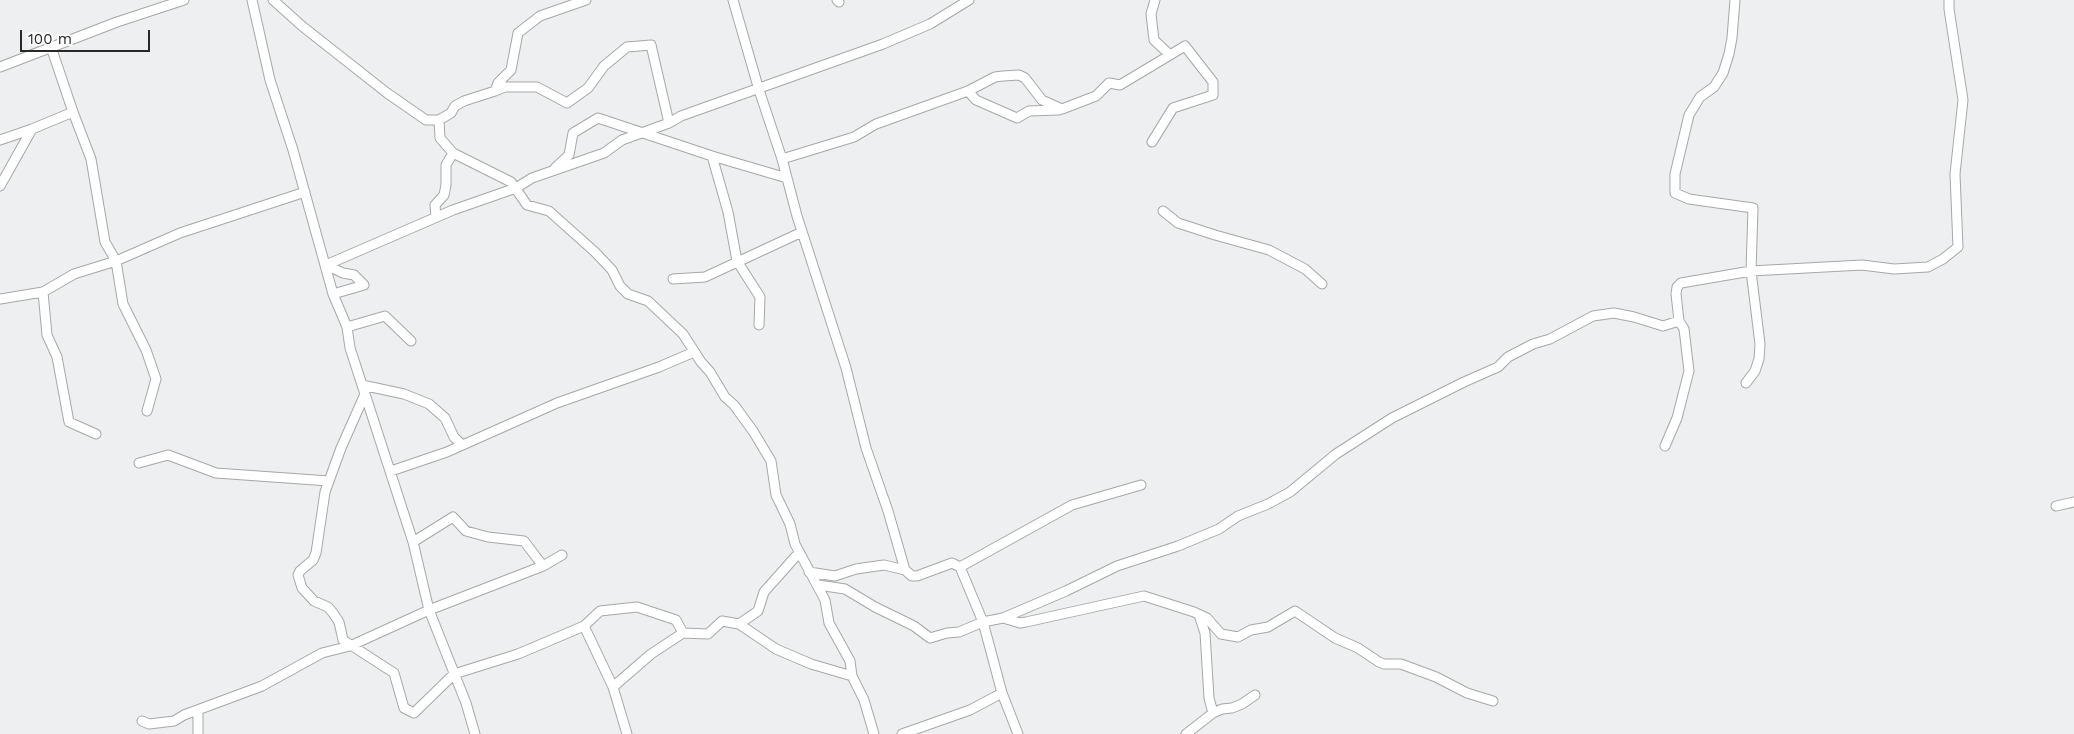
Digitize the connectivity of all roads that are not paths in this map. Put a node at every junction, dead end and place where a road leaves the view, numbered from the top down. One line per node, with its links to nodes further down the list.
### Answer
1 (184, 0): 10 (street)
2 (252, 0): 31 (street)
3 (273, 0): 18 (street)
4 (586, 0): 14 (street)
5 (734, 0): 13 (street)
6 (969, 0): 13 (street)
7 (1155, 0): 11 (street)
8 (1949, 0): 38 (street)
9 (1733, 1): 38 (street)
10 (51, 47): 12 (street); 17 (street)
11 (1170, 55): 16 (street); 23 (street)
12 (0, 68)
13 (758, 90): 19 (street); 26 (street)
14 (495, 91): 18 (street); 19 (street)
15 (968, 91): 16 (street); 16 (street); 26 (street)
16 (1062, 110)
17 (73, 112): 20 (street); 35 (street)
18 (439, 120): 24 (street)
19 (669, 123): 21 (street)
20 (32, 129): 22 (street); 29 (street)
21 (644, 132): 25 (street); 27 (street); 27 (street)
22 (0, 140)
23 (1152, 142)
24 (453, 153): 30 (street); 33 (street)
25 (712, 156): 28 (street); 36 (street)
26 (782, 159): 28 (street)
27 (551, 171): 30 (street)
28 (787, 178): 34 (street)
29 (0, 186)
30 (516, 188): 33 (street); 48 (street)
31 (305, 192): 35 (street); 37 (street)
32 (1163, 211): 40 (street)
33 (436, 217): 37 (street)
34 (802, 232): 36 (street); 66 (street)
35 (116, 261): 41 (street); 51 (street)
36 (737, 261): 39 (street); 45 (street)
37 (326, 265): 42 (street); 42 (street)
38 (1750, 271): 44 (street); 49 (street)
39 (673, 279)
40 (1322, 284)
41 (43, 292): 43 (street); 52 (street)
42 (334, 294): 46 (street)
43 (0, 298)
44 (1679, 321): 54 (street); 71 (street)
45 (760, 325)
46 (348, 327): 47 (street); 50 (street)
47 (411, 341)
48 (694, 352): 53 (street); 63 (street)
49 (1746, 383)
50 (364, 389): 53 (street); 56 (street); 57 (street)
51 (147, 411)
52 (96, 434)
53 (462, 445): 56 (street)
54 (1665, 446)
55 (139, 463): 57 (street)
56 (390, 471): 61 (street)
57 (329, 482): 76 (street)
58 (1141, 485): 65 (street)
59 (2074, 502): 60 (street)
60 (2056, 506)
61 (413, 542): 64 (street); 69 (street)
62 (562, 555): 64 (street)
63 (802, 556): 67 (street); 73 (street)
64 (543, 566): 69 (street)
65 (960, 567): 66 (street); 72 (street)
66 (905, 570): 67 (street)
67 (809, 572): 68 (street)
68 (818, 585): 72 (street); 78 (street)
69 (429, 610): 76 (street); 77 (street)
70 (1200, 615): 71 (street); 82 (street); 84 (street)
71 (1003, 618): 72 (street)
72 (983, 622): 80 (street)
73 (739, 624): 75 (street); 78 (street)
74 (584, 626): 75 (street); 77 (street); 79 (street)
75 (683, 633): 79 (street)
76 (350, 646): 77 (street); 83 (street)
77 (454, 674): 87 (street)
78 (852, 676): 89 (street)
79 (613, 687): 88 (street)
80 (1002, 693): 90 (street); 91 (street)
81 (1255, 695): 84 (street)
82 (1493, 701)
83 (198, 710): 85 (street); 86 (street)
84 (1213, 713): 92 (street)
85 (142, 721)
86 (198, 734)
87 (475, 734)
88 (627, 734)
89 (874, 734)
90 (902, 734)
91 (1018, 734)
92 (1186, 734)

